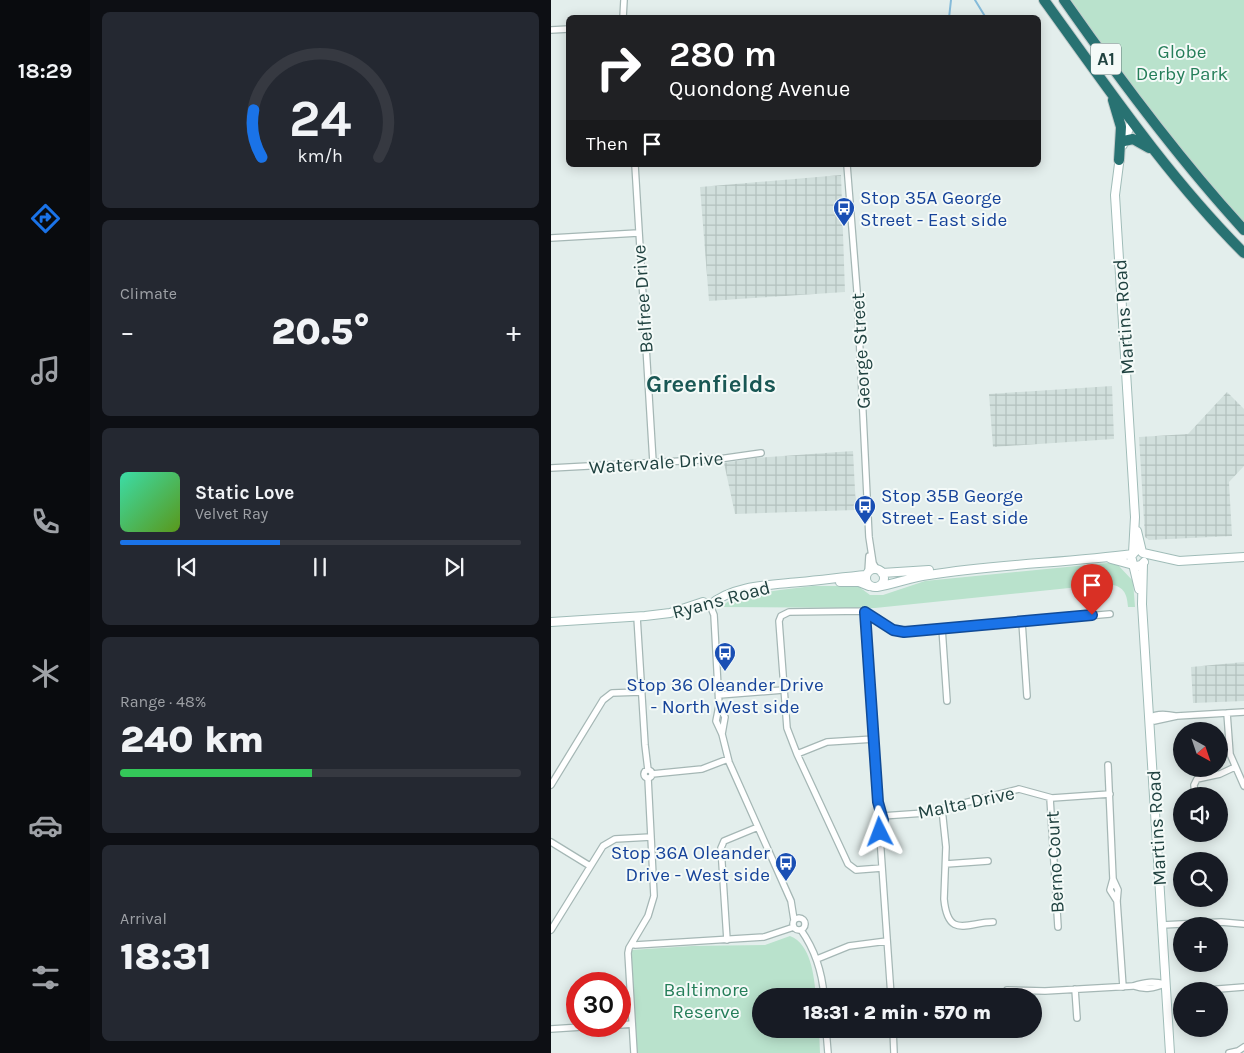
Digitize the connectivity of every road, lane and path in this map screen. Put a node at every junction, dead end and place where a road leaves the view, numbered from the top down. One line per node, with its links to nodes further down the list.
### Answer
1 (624, 0): 5 (street)
2 (1044, 0): 8 (highway, A1)
3 (1057, 0): 9 (highway)
4 (1064, 0): 13 (highway, A1)
5 (623, 15)
6 (566, 29): 7 (street)
7 (551, 30)
8 (1110, 92): 9 (highway, A1); 12 (highway)
9 (1132, 120): 10 (street, Martins Road); 11 (highway, A1)
10 (1124, 141): 11 (highway); 12 (street, Martins Road)
11 (1156, 153): 20 (highway, A1)
12 (1119, 160): 25 (street, Martins Road)
13 (1187, 164): 16 (highway); 17 (highway, A1)
14 (635, 167): 18 (street, Belfree Drive)
15 (847, 167): 24 (street, George Street)
16 (1244, 222)
17 (1244, 230)
18 (638, 233): 19 (street); 22 (street, Belfree Drive)
19 (551, 238)
20 (1244, 253)
21 (761, 453): 22 (street, Watervale Drive)
22 (653, 462): 23 (street, Watervale Drive)
23 (551, 468)
24 (869, 537): 32 (street, George Street); 33 (street, George Street)
25 (1138, 553): 26 (street, Ryans Road); 28 (street, Ryans Road); 29 (street); 30 (street)
26 (1105, 558): 29 (street, Ryans Road); 31 (street, Ryans Road)
27 (1244, 558): 28 (street, Ryans Road)
28 (1169, 560): 30 (street, Ryans Road)
29 (1133, 564): 30 (street); 36 (street, Martins Road)
30 (1143, 564): 36 (street, Martins Road)
31 (959, 570): 32 (street, Ryans Road); 35 (street, Ryans Road)
32 (879, 571): 33 (street, Ryans Road); 35 (street)
33 (867, 573): 34 (street, Ryans Road); 35 (street)
34 (800, 582): 35 (street, Ryans Road); 37 (street, Ryans Road)
35 (873, 586)
36 (1142, 604): 52 (street, Martins Road)
37 (710, 605): 40 (street, Ryans Road); 46 (street)
38 (865, 612): 43 (street); 44 (street); 54 (street)
39 (1110, 614): 42 (street)
40 (637, 617): 41 (street, Ryans Road); 45 (street)
41 (551, 622)
42 (1022, 622): 43 (street); 47 (street)
43 (942, 628): 48 (street)
44 (783, 690): 46 (street); 55 (street)
45 (641, 692): 59 (street); 60 (street)
46 (719, 695): 49 (street)
47 (1027, 696)
48 (947, 701)
49 (719, 706): 53 (street); 53 (street)
50 (1244, 712): 51 (street)
51 (1227, 713): 52 (street); 58 (street)
52 (1149, 718): 77 (street, Martins Road)
53 (722, 734): 56 (street)
54 (874, 739): 55 (street); 66 (street)
55 (797, 754): 73 (street)
56 (728, 759): 59 (street); 67 (street)
57 (1108, 765): 63 (street)
58 (1235, 767): 61 (street); 62 (street)
59 (649, 774): 68 (street)
60 (551, 785)
61 (1244, 786)
62 (1194, 787)
63 (1110, 794): 64 (street, Malta Drive); 86 (street)
64 (1050, 798): 65 (street, Malta Drive); 78 (street, Berno Court)
65 (943, 808): 66 (street, Malta Drive); 71 (street)
66 (882, 816): 73 (street)
67 (758, 828): 74 (street); 81 (street)
68 (651, 837): 72 (street); 83 (street)
69 (551, 842): 72 (street)
70 (987, 861): 71 (street)
71 (947, 864): 75 (street)
72 (590, 866): 79 (street)
73 (882, 868): 82 (street)
74 (796, 922): 80 (street); 80 (street); 81 (street)
75 (993, 922)
76 (1244, 924): 77 (street)
77 (1162, 925): 85 (street, Martins Road)
78 (1057, 927)
79 (551, 930)
80 (801, 930): 84 (street)
81 (727, 940): 83 (street)
82 (887, 941): 84 (street); 89 (street)
83 (632, 944): 94 (street)
84 (817, 959): 88 (street)
85 (1165, 984): 86 (street); 103 (street, Martins Road)
86 (1123, 987): 91 (street)
87 (1244, 987): 90 (street)
88 (823, 988)
89 (890, 988)
90 (1228, 988)
91 (1075, 990): 92 (street); 93 (street)
92 (1042, 991)
93 (1077, 1018)
94 (632, 1024): 100 (street)
95 (566, 1028): 96 (street)
96 (551, 1029)
97 (827, 1038): 101 (street)
98 (894, 1038): 102 (street)
99 (1244, 1047): 104 (street)
100 (634, 1053)
101 (828, 1053)
102 (895, 1053)
103 (1170, 1053)
104 (1229, 1053)

